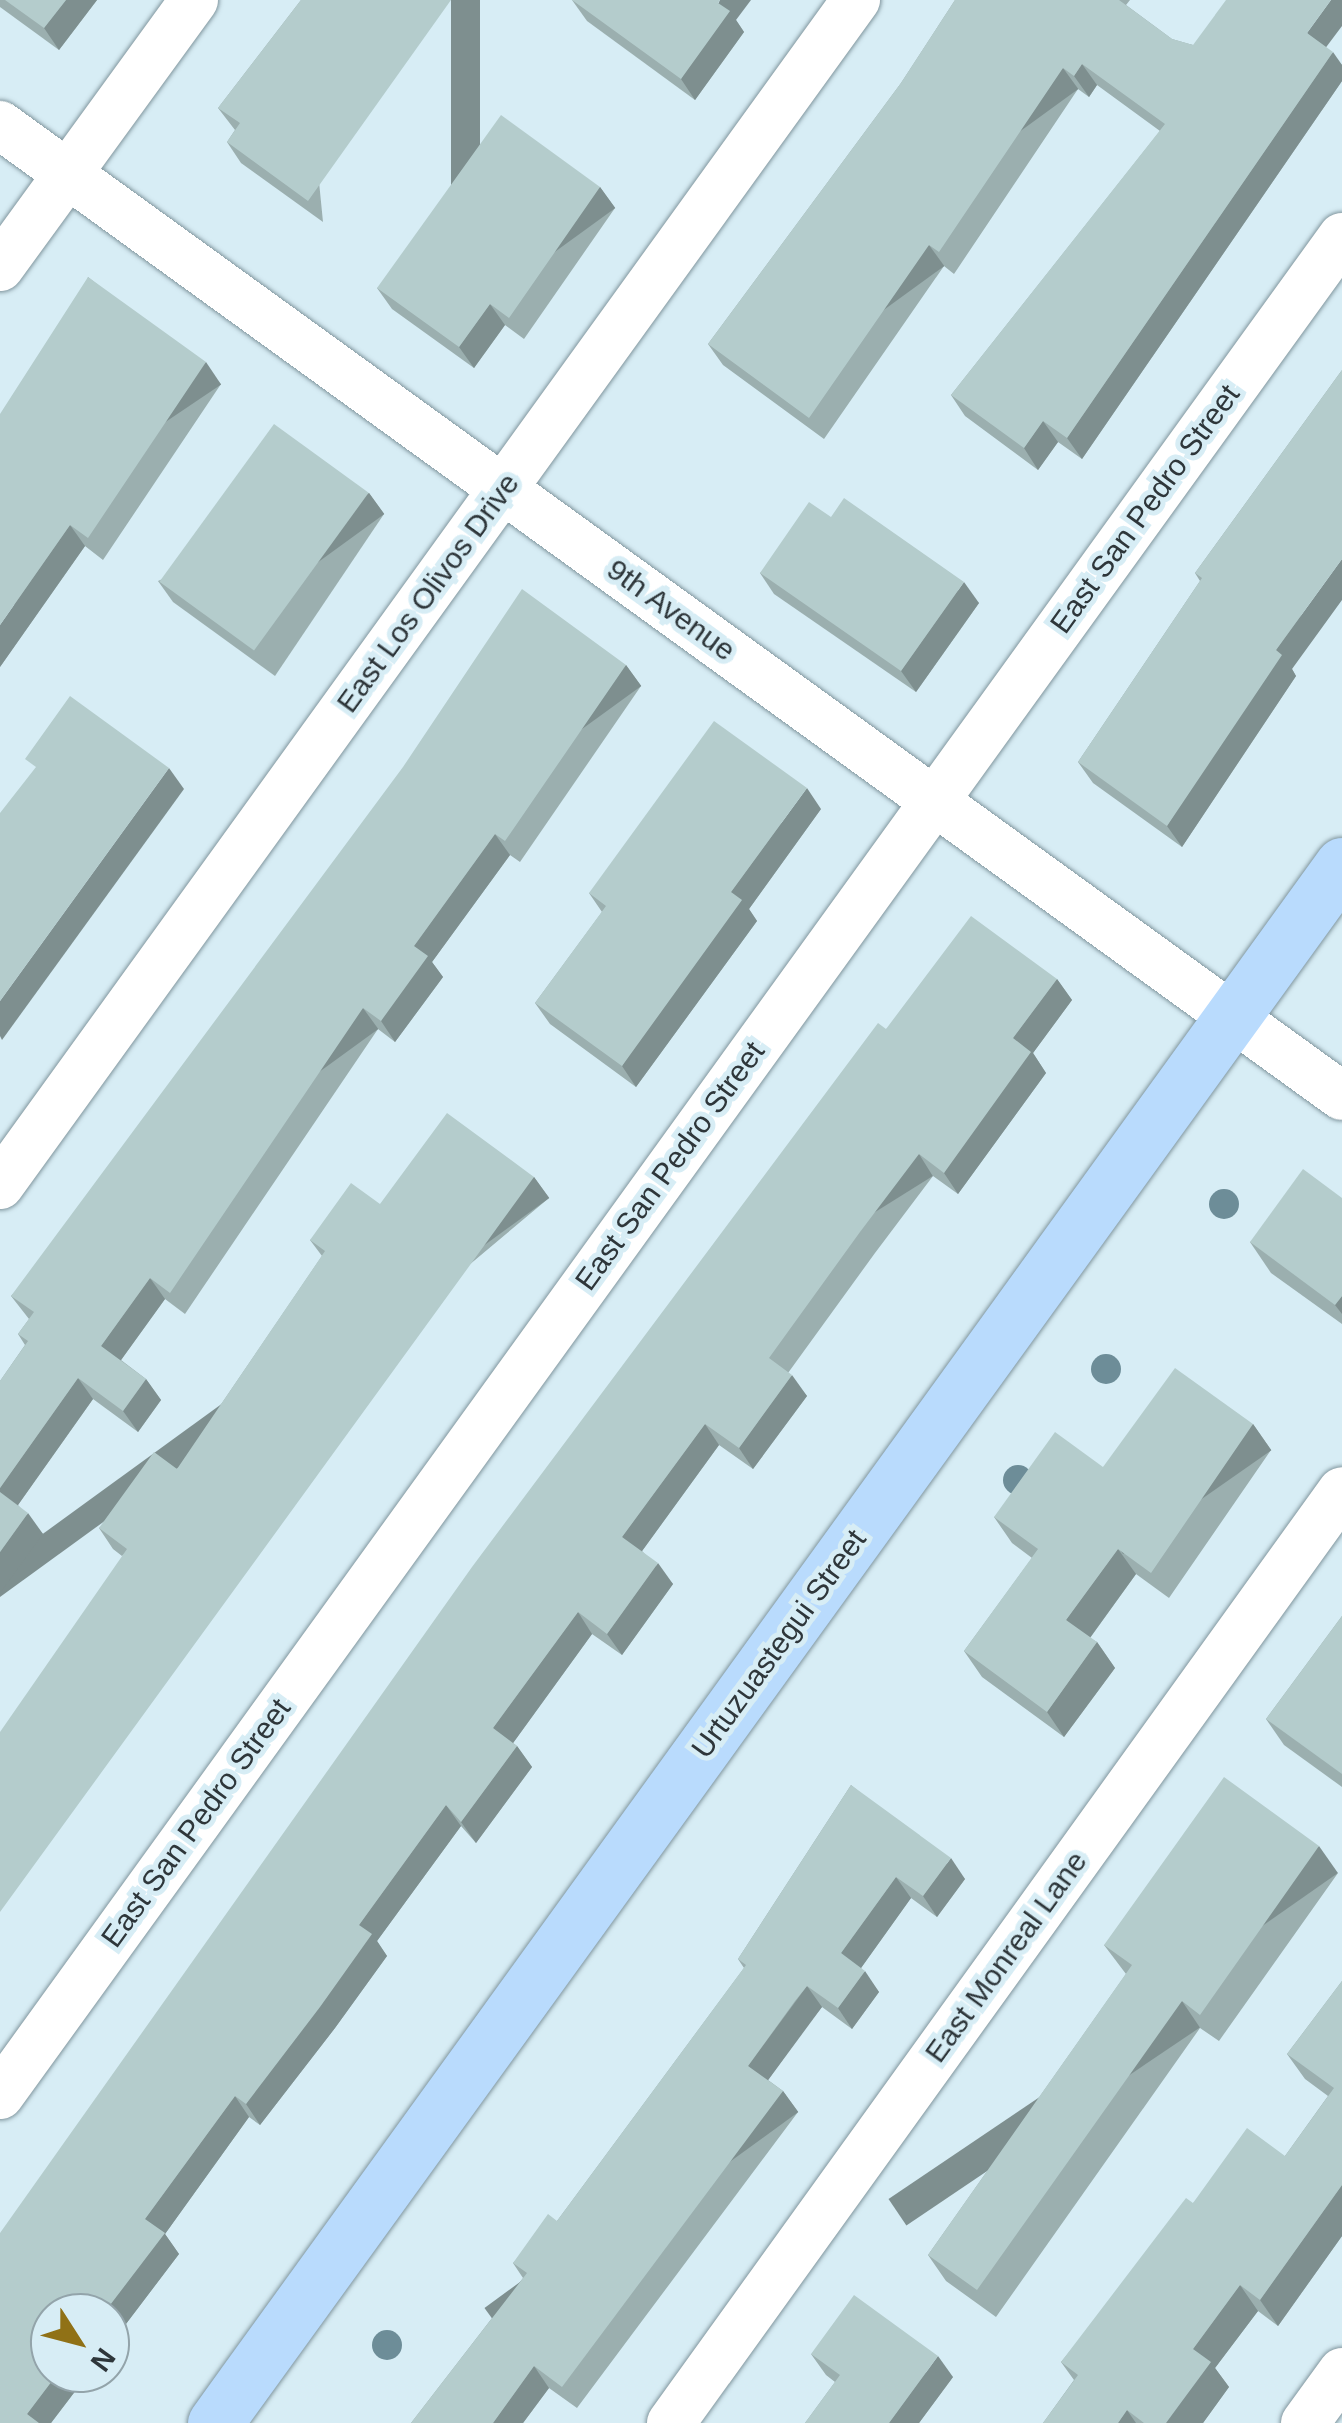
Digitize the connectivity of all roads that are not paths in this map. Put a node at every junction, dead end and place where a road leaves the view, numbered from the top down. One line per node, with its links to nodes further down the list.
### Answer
1 (194, 0): 4 (street)
2 (856, 0): 7 (street, East Los Olivos Drive)
3 (0, 125): 4 (street, 9th Avenue)
4 (68, 173): 6 (street); 7 (street, 9th Avenue)
5 (1342, 238): 8 (street, East San Pedro Street)
6 (0, 267)
7 (503, 489): 8 (street, 9th Avenue); 12 (street, East Los Olivos Drive)
8 (933, 800): 10 (street, 9th Avenue); 14 (street, East San Pedro Street)
9 (1342, 865): 10 (main road, Urtuzuastegui Street)
10 (1234, 1017): 11 (street, 9th Avenue); 16 (main road, Urtuzuastegui Street)
11 (1342, 1096)
12 (9, 1154)
13 (1342, 1491): 17 (street, East Monreal Lane)
14 (0, 2095)
15 (1342, 2372): 18 (street)
16 (215, 2423)
17 (671, 2423)
18 (1305, 2423)

